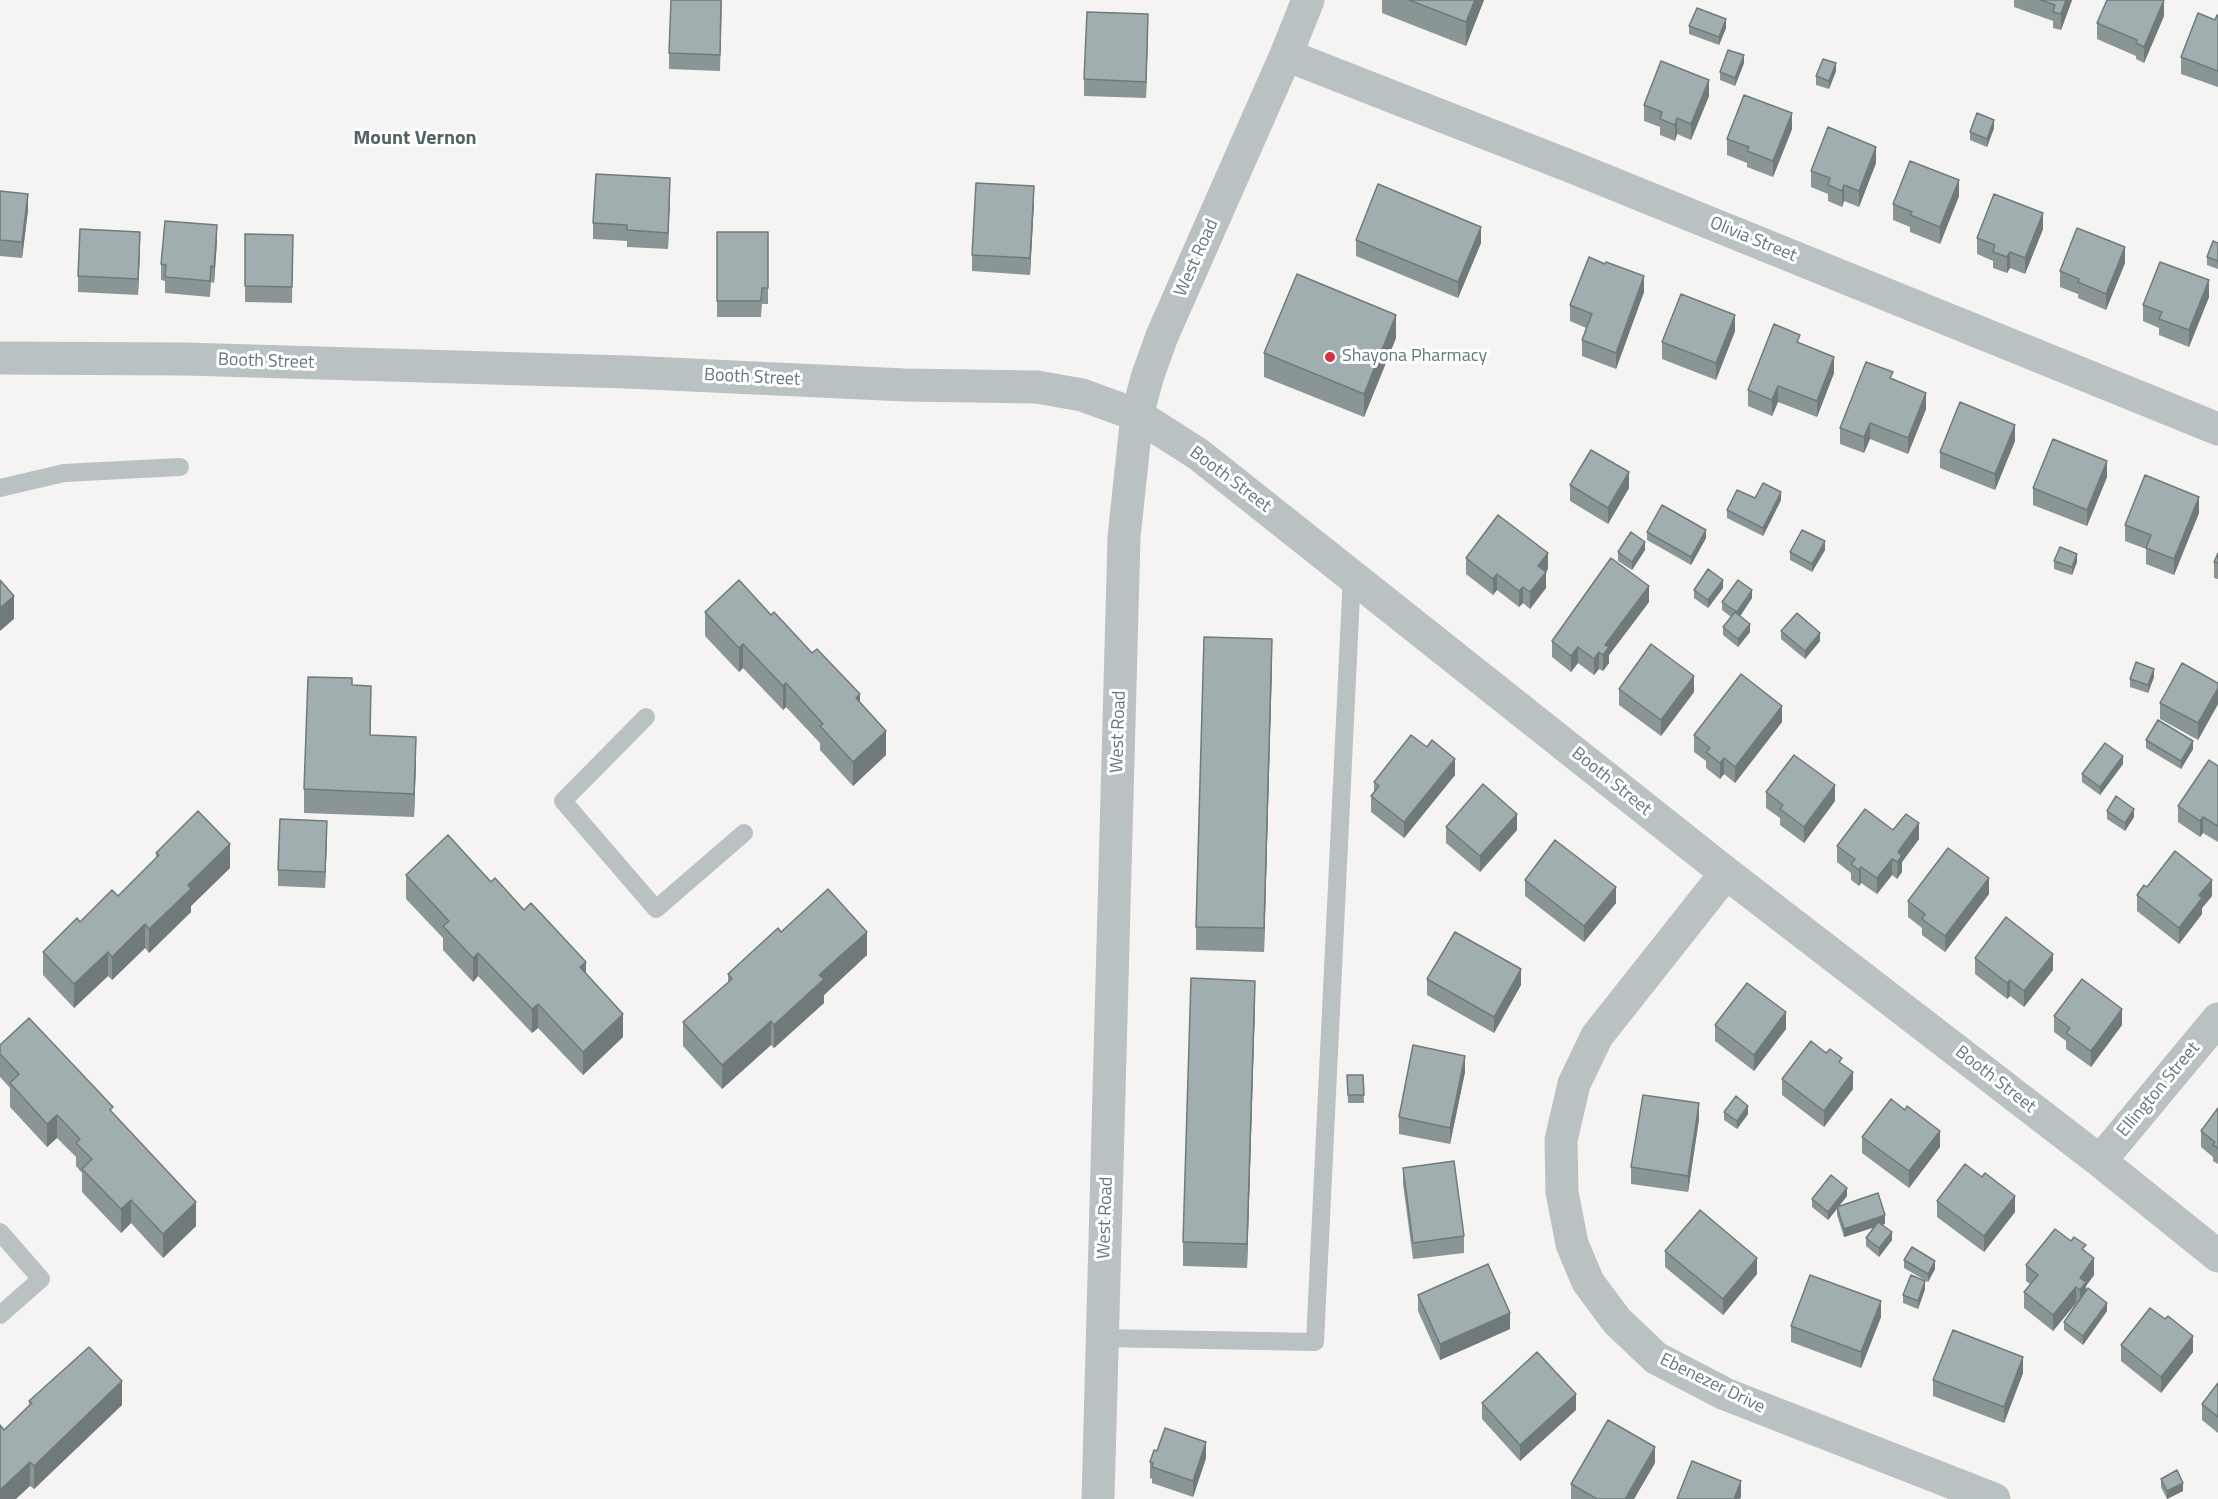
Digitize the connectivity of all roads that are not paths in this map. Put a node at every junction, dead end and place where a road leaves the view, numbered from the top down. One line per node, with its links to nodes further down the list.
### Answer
1 (1308, 0): 2 (street, West Road)
2 (1286, 55): 4 (street, West Road); 5 (street, Olivia Street)
3 (0, 358): 4 (street, Booth Street)
4 (1137, 414): 8 (street, Booth Street); 17 (street, West Road)
5 (2218, 429)
6 (180, 467): 7 (lane)
7 (0, 488)
8 (1352, 575): 11 (street, Booth Street); 17 (lane)
9 (645, 717): 10 (lane)
10 (744, 833)
11 (1726, 873): 13 (street, Booth Street); 19 (street, Ebenezer Drive)
12 (2218, 1019): 13 (street, Ellington Street)
13 (2100, 1161): 15 (street, Booth Street)
14 (0, 1232): 16 (lane)
15 (2218, 1256)
16 (0, 1315)
17 (1102, 1338): 18 (street, West Road)
18 (1098, 1499)
19 (1994, 1499)

